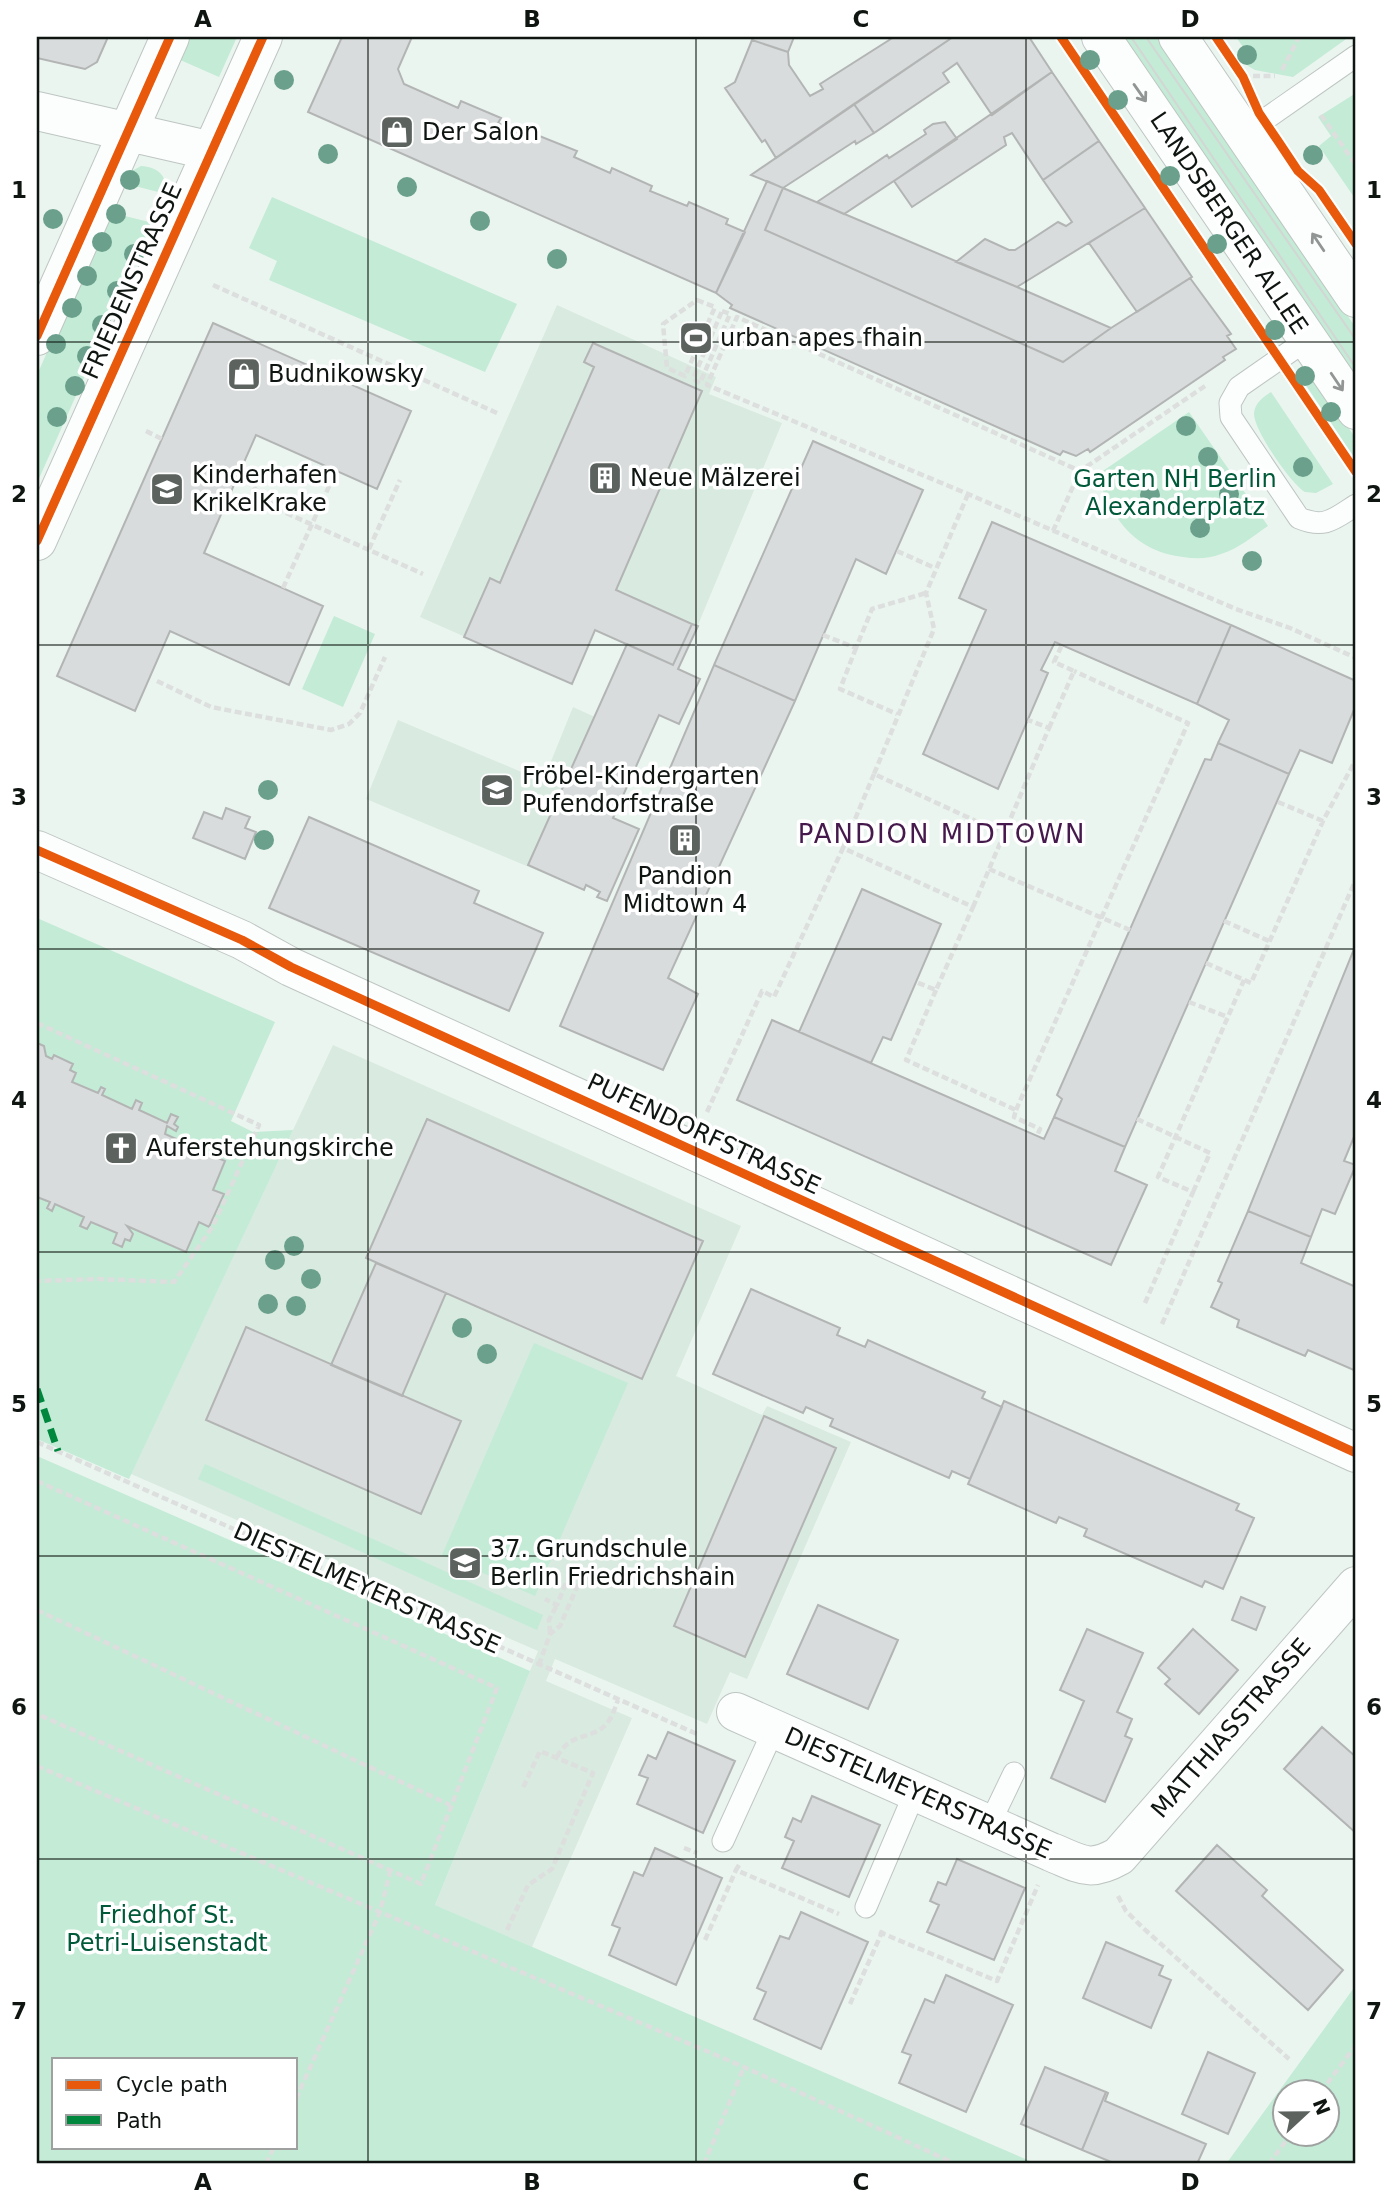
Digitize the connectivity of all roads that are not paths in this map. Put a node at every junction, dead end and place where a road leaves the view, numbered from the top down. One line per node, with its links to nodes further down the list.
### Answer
1 (170, 37): 8 (street)
2 (263, 37): 9 (street, FRIEDENSTRASSE)
3 (1101, 37): 12 (street, LANDSBERGER ALLEE, one-way to 12)
4 (1178, 37): 7 (street)
5 (1356, 56): 7 (lane)
6 (37, 111): 8 (street)
7 (1254, 127): 10 (street, one-way to 7)
8 (128, 131): 9 (street); 11 (street)
9 (212, 150): 15 (street, FRIEDENSTRASSE)
10 (1356, 298)
11 (37, 336)
12 (1308, 339): 13 (street, LANDSBERGER ALLEE, one-way to 13); 14 (lane)
13 (1356, 410)
14 (1356, 505)
15 (37, 541)
16 (37, 850): 17 (street, PUFENDORFSTRASSE)
17 (1356, 1452)
18 (1356, 1586): 25 (street, MATTHIASSTRASSE)
19 (736, 1712): 20 (street, DIESTELMEYERSTRASSE)
20 (774, 1729): 22 (street, DIESTELMEYERSTRASSE); 24 (lane)
21 (1014, 1773): 23 (lane)
22 (915, 1792): 23 (street, DIESTELMEYERSTRASSE); 26 (lane)
23 (989, 1825): 25 (street, DIESTELMEYERSTRASSE)
24 (723, 1841)
25 (1110, 1881)
26 (866, 1907)

